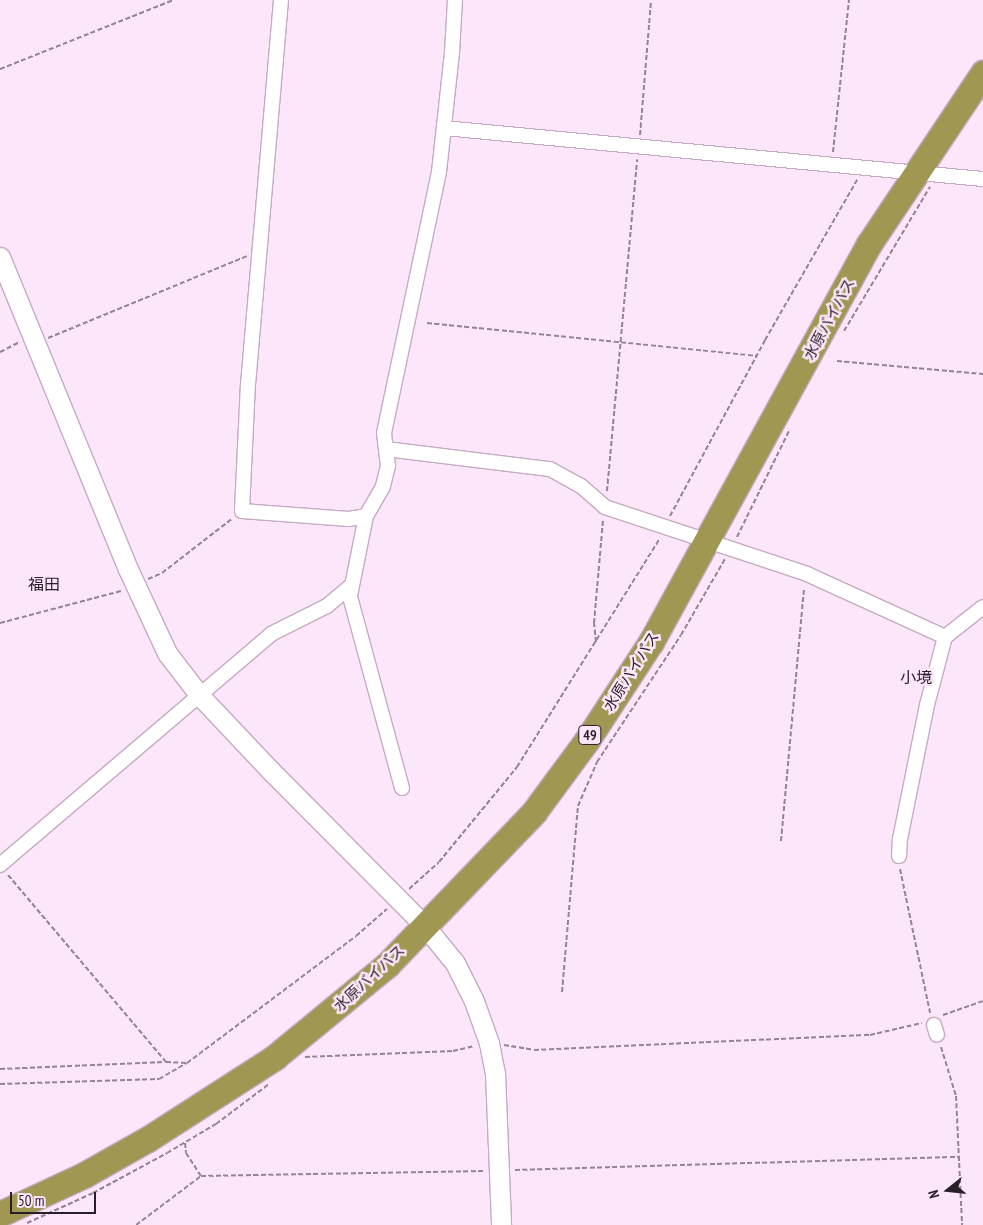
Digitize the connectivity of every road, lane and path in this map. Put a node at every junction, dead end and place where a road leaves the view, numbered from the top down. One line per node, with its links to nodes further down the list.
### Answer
1 (173, 0): 6 (path)
2 (281, 0): 14 (street)
3 (455, 0): 8 (street)
4 (651, 0): 9 (path)
5 (849, 0): 10 (path)
6 (0, 69)
7 (983, 73): 12 (highway, 水原バイパス / 49)
8 (444, 128): 9 (street); 25 (street)
9 (638, 146): 10 (street); 18 (path)
10 (834, 165): 11 (street)
11 (865, 167): 12 (street); 21 (path)
12 (926, 174): 13 (street); 17 (path); 30 (highway, 水原バイパス / 49)
13 (983, 179)
14 (259, 255): 19 (path); 27 (street)
15 (0, 257): 19 (street)
16 (427, 324): 18 (path)
17 (842, 333)
18 (620, 340): 21 (path); 26 (path)
19 (36, 343): 20 (path); 33 (street)
20 (0, 352)
21 (758, 354): 29 (path)
22 (837, 361): 23 (path)
23 (983, 374)
24 (794, 421): 31 (path)
25 (386, 449): 26 (street); 28 (street)
26 (604, 507): 29 (street); 38 (path)
27 (242, 512): 28 (street); 33 (path)
28 (366, 516): 34 (street)
29 (666, 527): 30 (street); 38 (path)
30 (707, 539): 31 (street); 46 (highway, 水原バイパス / 49)
31 (731, 548): 32 (street); 47 (path)
32 (807, 574): 37 (street); 41 (path)
33 (135, 585): 36 (path); 39 (street)
34 (350, 586): 39 (street); 40 (street)
35 (983, 607): 37 (street)
36 (0, 623)
37 (945, 636): 42 (street)
38 (596, 644): 44 (path)
39 (200, 696): 43 (street); 46 (street)
40 (402, 788)
41 (781, 841)
42 (899, 856): 49 (path)
43 (3, 869): 51 (path)
44 (404, 893)
45 (390, 905): 53 (path)
46 (424, 925): 50 (street); 61 (highway, 水原バイパス / 49)
47 (562, 992)
48 (983, 1001): 49 (path)
49 (934, 1026): 50 (path); 58 (path)
50 (491, 1053): 52 (path); 59 (street)
51 (166, 1062): 53 (path); 54 (path)
52 (299, 1062)
53 (187, 1063): 56 (path)
54 (0, 1070)
55 (276, 1079): 57 (path)
56 (0, 1084)
57 (185, 1142): 60 (path); 62 (path)
58 (960, 1157): 59 (path); 65 (path)
59 (499, 1170): 60 (path); 64 (street)
60 (201, 1176): 63 (path)
61 (0, 1214)
62 (22, 1225)
63 (136, 1225)
64 (501, 1225)
65 (962, 1225)

